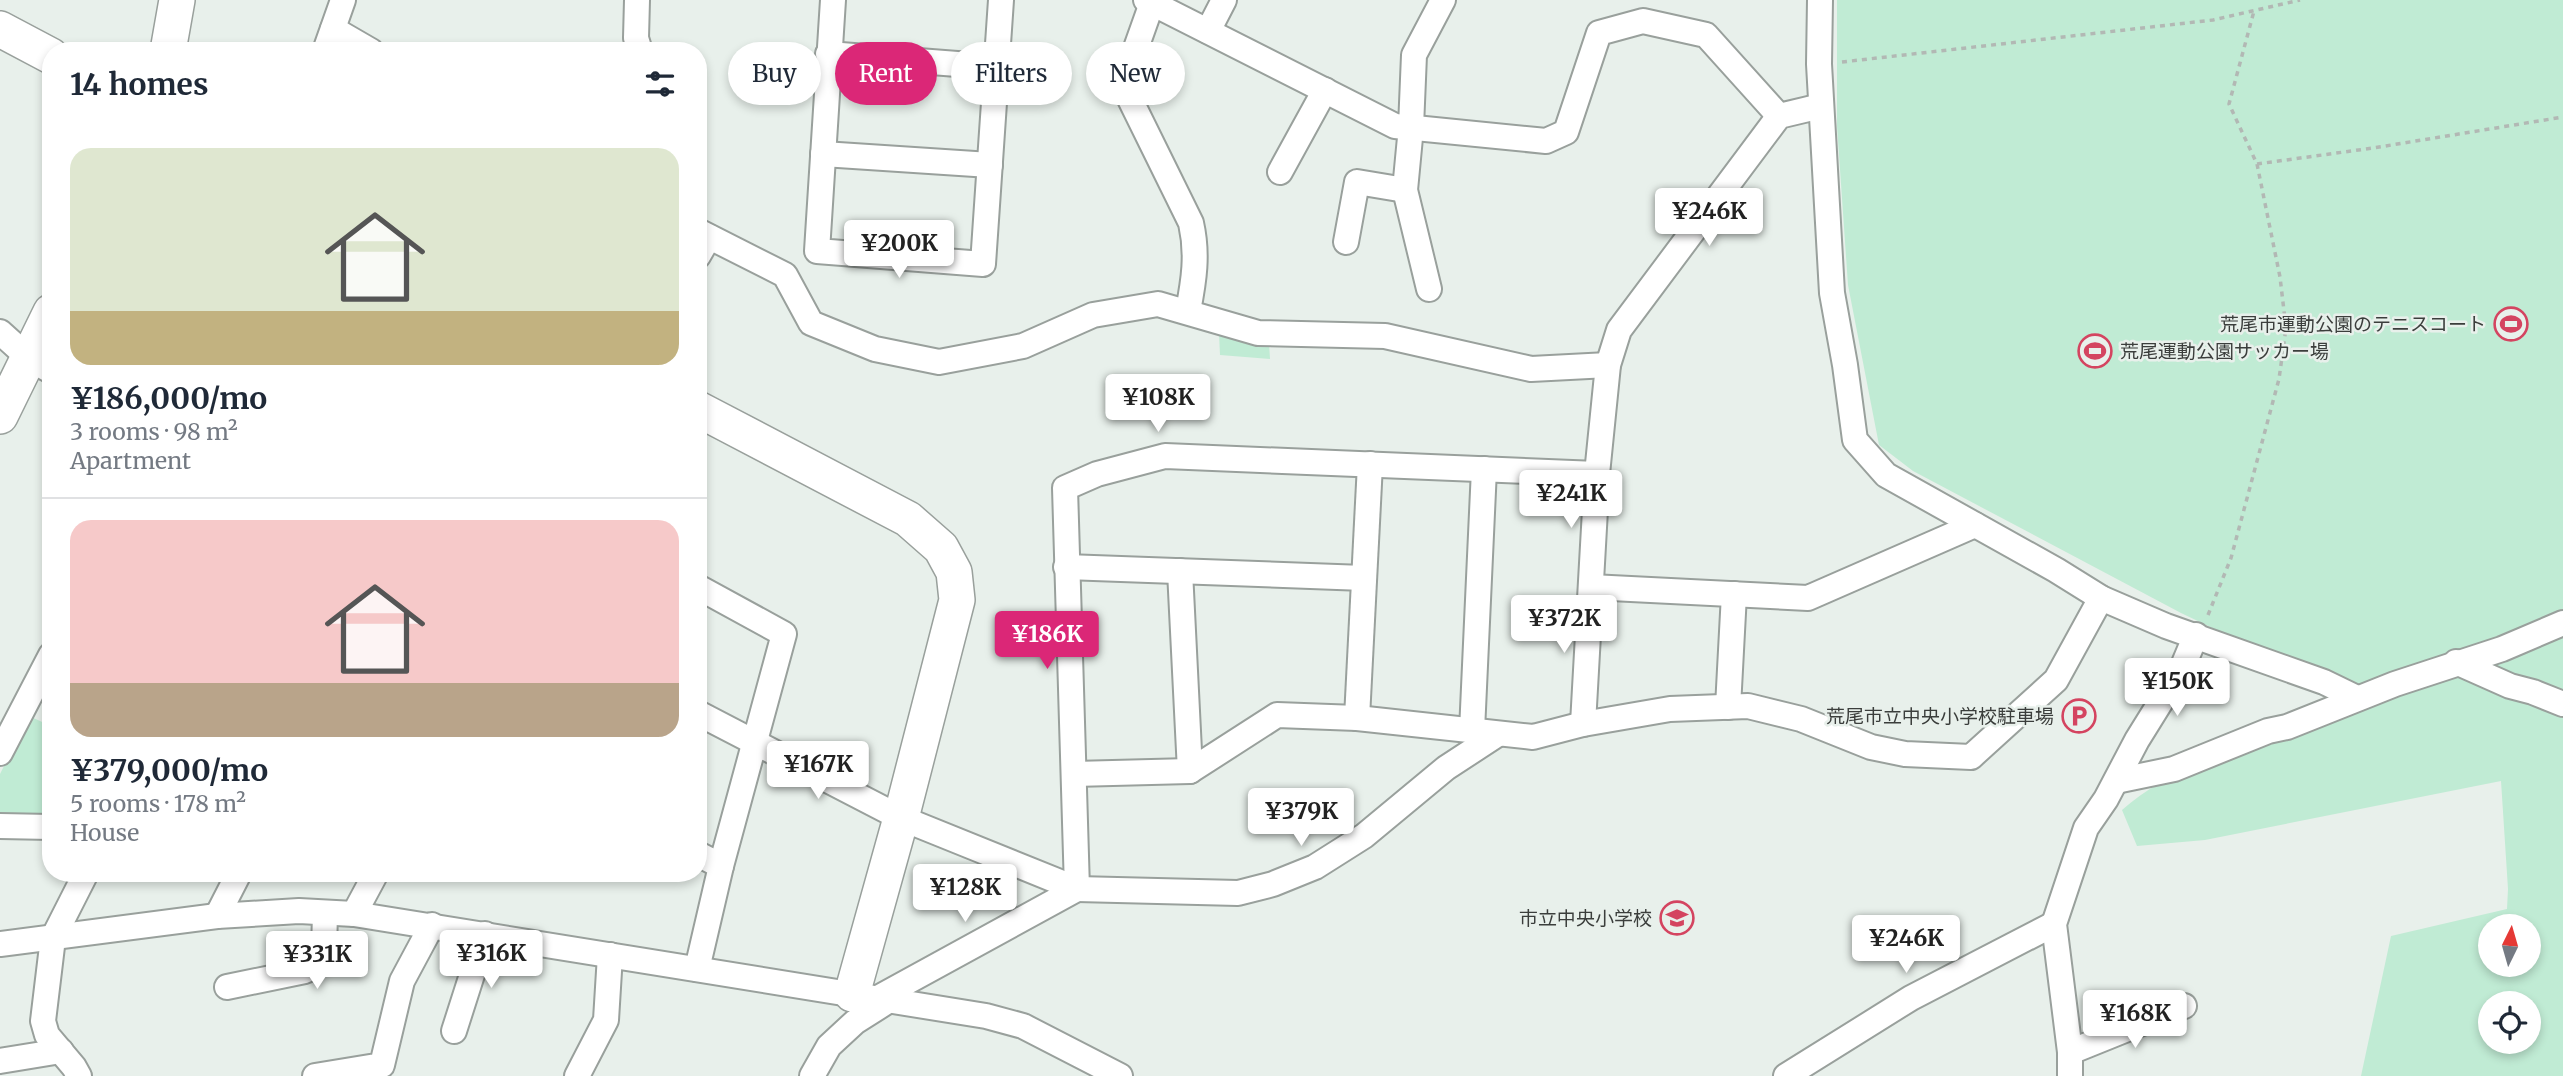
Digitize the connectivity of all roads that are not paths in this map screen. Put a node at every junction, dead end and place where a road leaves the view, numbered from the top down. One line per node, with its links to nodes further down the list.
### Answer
1 (177, 0): 13 (street)
2 (343, 0): 12 (street)
3 (637, 0): 14 (street)
4 (833, 0): 17 (street)
5 (1001, 0): 15 (street)
6 (1224, 0): 11 (street)
7 (1443, 0): 23 (street)
8 (1820, 0): 21 (street)
9 (1149, 2): 11 (street); 31 (street)
10 (0, 29): 16 (street)
11 (1208, 31): 19 (street)
12 (329, 40)
13 (170, 42)
14 (637, 42)
15 (998, 42)
16 (42, 51)
17 (828, 54): 18 (street); 24 (street)
18 (951, 63)
19 (1325, 90): 23 (street); 26 (street)
20 (994, 105): 25 (street)
21 (1821, 106): 22 (street); 40 (street)
22 (1779, 116): 23 (street); 34 (street)
23 (1411, 128): 27 (street)
24 (823, 153): 25 (street); 25 (street)
25 (990, 165)
26 (1280, 172)
27 (1405, 190): 28 (street); 30 (street)
28 (1346, 242)
29 (707, 244): 31 (street)
30 (1429, 289)
31 (1188, 311): 34 (street)
32 (0, 332): 33 (street)
33 (40, 365): 36 (street)
34 (1608, 365): 39 (street)
35 (707, 415): 65 (street)
36 (0, 416)
37 (1370, 464): 38 (street); 41 (street); 43 (street)
38 (1484, 469): 39 (street); 58 (street)
39 (1597, 474): 44 (street)
40 (1975, 525): 46 (street); 47 (street)
41 (1066, 567): 42 (street); 63 (street)
42 (1180, 571): 43 (street); 62 (street)
43 (1364, 579): 56 (street)
44 (1591, 587): 46 (street); 57 (street)
45 (707, 592): 60 (street)
46 (1734, 594): 54 (street)
47 (2101, 597): 49 (street); 54 (street)
48 (2563, 623): 50 (street)
49 (2196, 635): 52 (street); 64 (street)
50 (2456, 662): 52 (street); 53 (street)
51 (42, 672): 61 (street)
52 (2357, 698): 64 (street)
53 (2563, 704)
54 (1728, 707): 57 (street)
55 (707, 718): 60 (street)
56 (1357, 718): 58 (street); 62 (street)
57 (1583, 724): 59 (street)
58 (1472, 731): 59 (street)
59 (1498, 734): 73 (street)
60 (755, 743): 65 (street); 69 (street)
61 (0, 753)
62 (1190, 771): 63 (street)
63 (1073, 774): 73 (street)
64 (2116, 781): 77 (street)
65 (901, 817): 73 (street); 85 (street)
66 (0, 826): 67 (street)
67 (42, 827)
68 (707, 859): 69 (street)
69 (721, 866): 83 (street)
70 (82, 882): 80 (street)
71 (234, 882): 76 (street)
72 (371, 882): 75 (street)
73 (1077, 889): 85 (street)
74 (325, 913): 75 (street); 76 (street); 84 (street)
75 (354, 914): 78 (street)
76 (217, 916): 80 (street)
77 (2054, 924): 90 (street); 96 (street)
78 (432, 925): 79 (street); 92 (street)
79 (485, 934): 82 (street); 87 (street)
80 (54, 938): 81 (street); 88 (street)
81 (0, 944)
82 (610, 955): 83 (street); 93 (street)
83 (697, 969): 85 (street)
84 (227, 987)
85 (872, 998): 94 (street); 95 (street)
86 (2184, 1006): 90 (street)
87 (454, 1031)
88 (61, 1051): 89 (street); 91 (street)
89 (0, 1061)
90 (2070, 1064)
91 (79, 1076)
92 (315, 1076)
93 (577, 1076)
94 (813, 1076)
95 (1121, 1076)
96 (1786, 1076)

